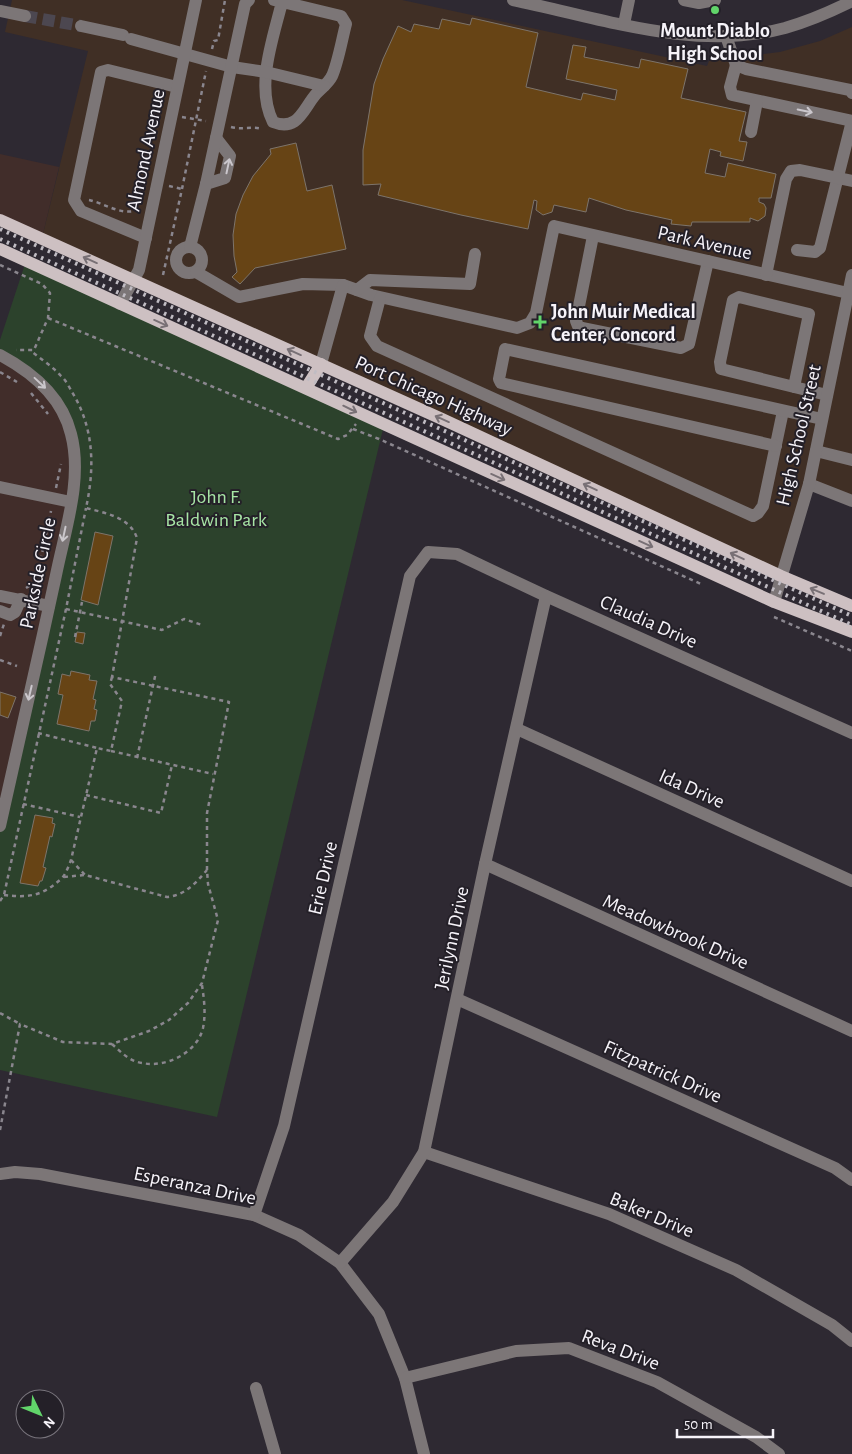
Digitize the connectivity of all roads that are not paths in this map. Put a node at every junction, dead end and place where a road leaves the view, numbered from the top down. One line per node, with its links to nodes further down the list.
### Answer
1 (196, 0): 14 (street, Almond Avenue)
2 (249, 0): 16 (street)
3 (515, 0): 11 (street)
4 (629, 0): 11 (street)
5 (684, 0): 6 (street)
6 (715, 0)
7 (278, 1): 17 (street); 18 (street)
8 (852, 1): 13 (street)
9 (0, 11): 10 (street)
10 (25, 16)
11 (624, 24): 13 (street)
12 (81, 26): 14 (street)
13 (726, 36): 15 (street)
14 (184, 53): 16 (street); 19 (street, Almond Avenue)
15 (736, 65): 20 (street); 21 (street)
16 (232, 67): 17 (street); 29 (street)
17 (266, 72): 18 (street); 18 (street)
18 (324, 86)
19 (177, 87): 28 (street, Almond Avenue); 28 (street)
20 (852, 92)
21 (758, 101): 22 (street, one-way to 22); 23 (street)
22 (852, 121): 24 (street)
23 (751, 132)
24 (837, 178): 25 (street); 31 (street); 36 (street)
25 (852, 181)
26 (0, 220): 37 (main road, Port Chicago Highway, one-way to 26)
27 (593, 236): 33 (street, Park Avenue); 33 (street); 41 (street, Park Avenue)
28 (146, 238): 37 (street, Almond Avenue)
29 (190, 247): 34 (street); 34 (street)
30 (0, 249): 42 (main road)
31 (797, 250)
32 (475, 254): 39 (street)
33 (708, 262): 36 (street, Park Avenue)
34 (196, 272): 38 (street)
35 (852, 274): 40 (street, High School Street)
36 (766, 275): 40 (street, Park Avenue)
37 (135, 280): 42 (street, Almond Avenue); 44 (main road, Port Chicago Highway, one-way to 37)
38 (343, 285): 39 (street); 44 (street)
39 (357, 290): 41 (street)
40 (848, 293): 47 (street, High School Street)
41 (380, 298): 50 (street)
42 (120, 304): 46 (main road, one-way to 46)
43 (0, 355): 56 (street, Parkside Circle, one-way to 56)
44 (321, 364): 46 (main road); 58 (main road, Port Chicago Highway, one-way to 44)
45 (794, 387): 45 (street); 47 (street)
46 (306, 388): 62 (main road, one-way to 62)
47 (827, 395): 49 (street, High School Street)
48 (783, 411): 49 (street); 50 (street); 50 (street)
49 (822, 419): 51 (street, High School Street)
50 (776, 446)
51 (816, 451): 52 (street); 53 (street, High School Street)
52 (852, 460)
53 (809, 484): 55 (street); 58 (street, High School Street)
54 (0, 487): 56 (street)
55 (852, 501)
56 (71, 502): 63 (street, Parkside Circle, one-way to 63)
57 (428, 552): 60 (street, Claudia Drive); 78 (street, Erie Drive)
58 (781, 576): 62 (street, High School Street); 64 (main road, Port Chicago Highway, one-way to 58)
59 (0, 596): 61 (street)
60 (546, 596): 67 (street, Jerilynn Drive); 68 (street, Claudia Drive)
61 (26, 600): 63 (street); 65 (street)
62 (774, 602): 66 (main road)
63 (50, 606): 69 (street, Parkside Circle, one-way to 69)
64 (852, 606)
65 (0, 611)
66 (852, 632)
67 (517, 729): 71 (street, Jerilynn Drive); 72 (street, Ida Drive)
68 (852, 733)
69 (5, 775): 70 (street, Parkside Circle)
70 (0, 826)
71 (485, 864): 73 (street, Jerilynn Drive); 74 (street, Meadowbrook Drive)
72 (852, 881)
73 (457, 999): 75 (street, Jerilynn Drive); 77 (street, Fitzpatrick Drive)
74 (852, 1031)
75 (424, 1152): 79 (street, Jerilynn Drive); 80 (street, Baker Drive)
76 (0, 1174): 78 (street, Esperanza Drive)
77 (852, 1180)
78 (254, 1215): 79 (street, Esperanza Drive)
79 (340, 1263): 81 (street, Esperanza Drive)
80 (852, 1341)
81 (405, 1378): 84 (street, Esperanza Drive); 85 (street, Reva Drive)
82 (256, 1388): 83 (street)
83 (275, 1454)
84 (424, 1454)
85 (779, 1454)

